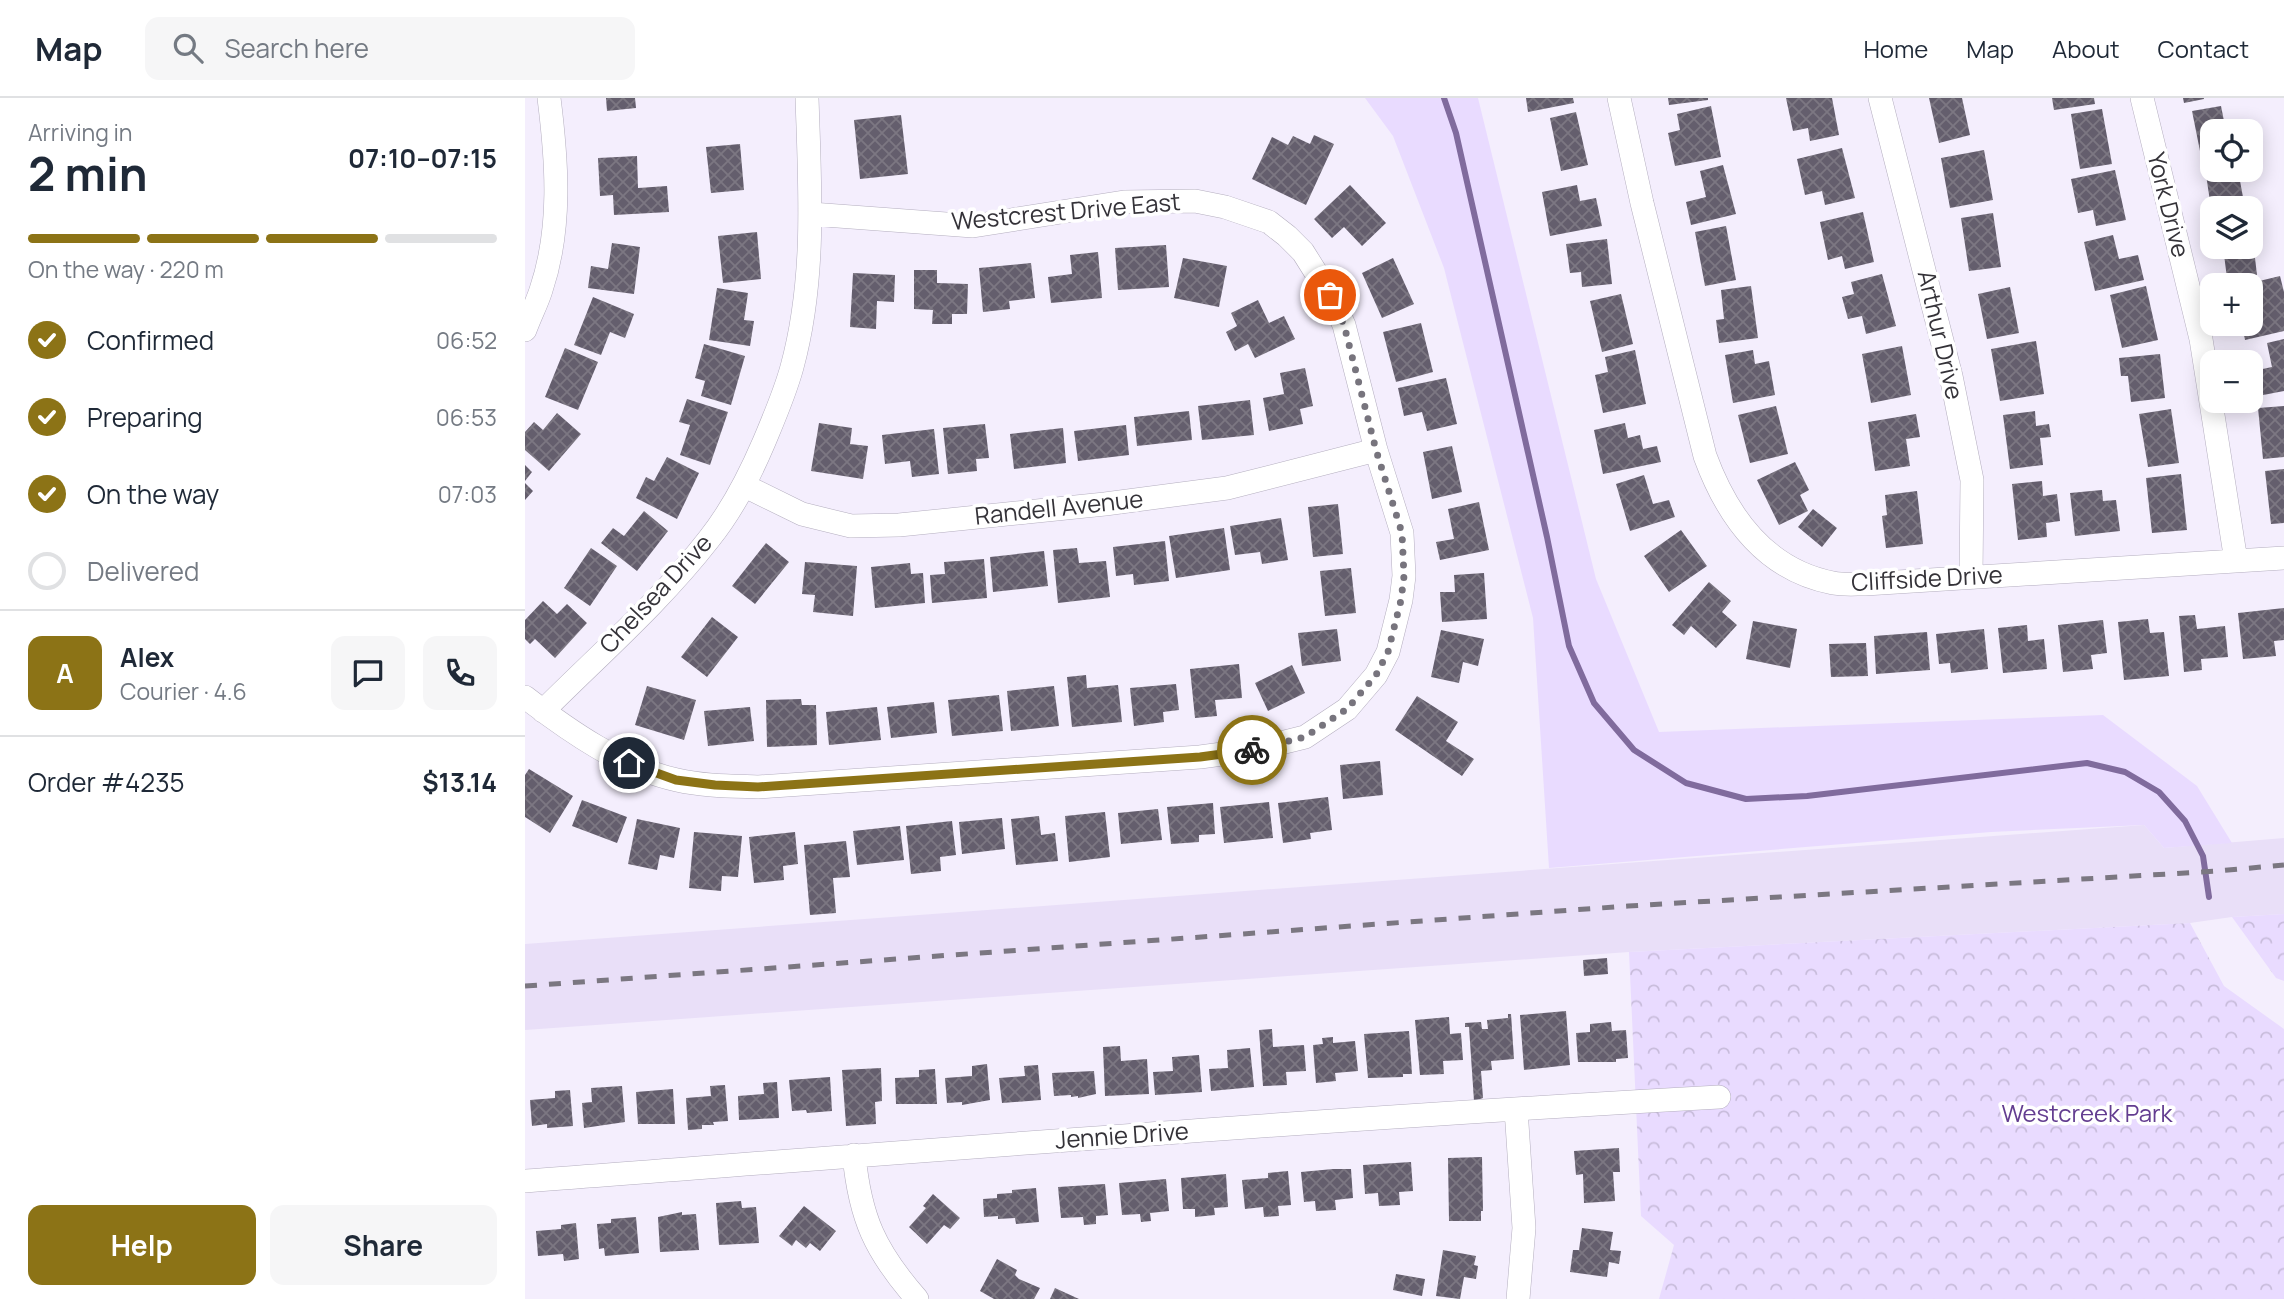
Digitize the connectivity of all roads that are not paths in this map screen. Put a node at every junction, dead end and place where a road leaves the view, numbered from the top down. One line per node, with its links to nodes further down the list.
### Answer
1 (549, 98): 7 (street)
2 (807, 98): 6 (street, Chelsea Drive)
3 (1619, 98): 12 (street, Cliffside Drive)
4 (1880, 98): 12 (street, Arthur Drive)
5 (2142, 98): 11 (street, York Drive)
6 (811, 214): 8 (street, Westcrest Drive East); 9 (street, Chelsea Drive)
7 (525, 330)
8 (1376, 450): 9 (street, Randell Avenue); 13 (street, Westcrest Drive East)
9 (745, 486): 13 (street, Chelsea Drive)
10 (2284, 558): 11 (street, Cliffside Drive)
11 (2236, 561): 12 (street, Cliffside Drive)
12 (1971, 577)
13 (534, 704)
14 (1719, 1097): 15 (street, Jennie Drive)
15 (1516, 1108): 16 (street, Jennie Drive); 19 (street)
16 (854, 1155): 17 (street, Jennie Drive); 18 (street)
17 (525, 1181)
18 (916, 1299)
19 (1518, 1299)

